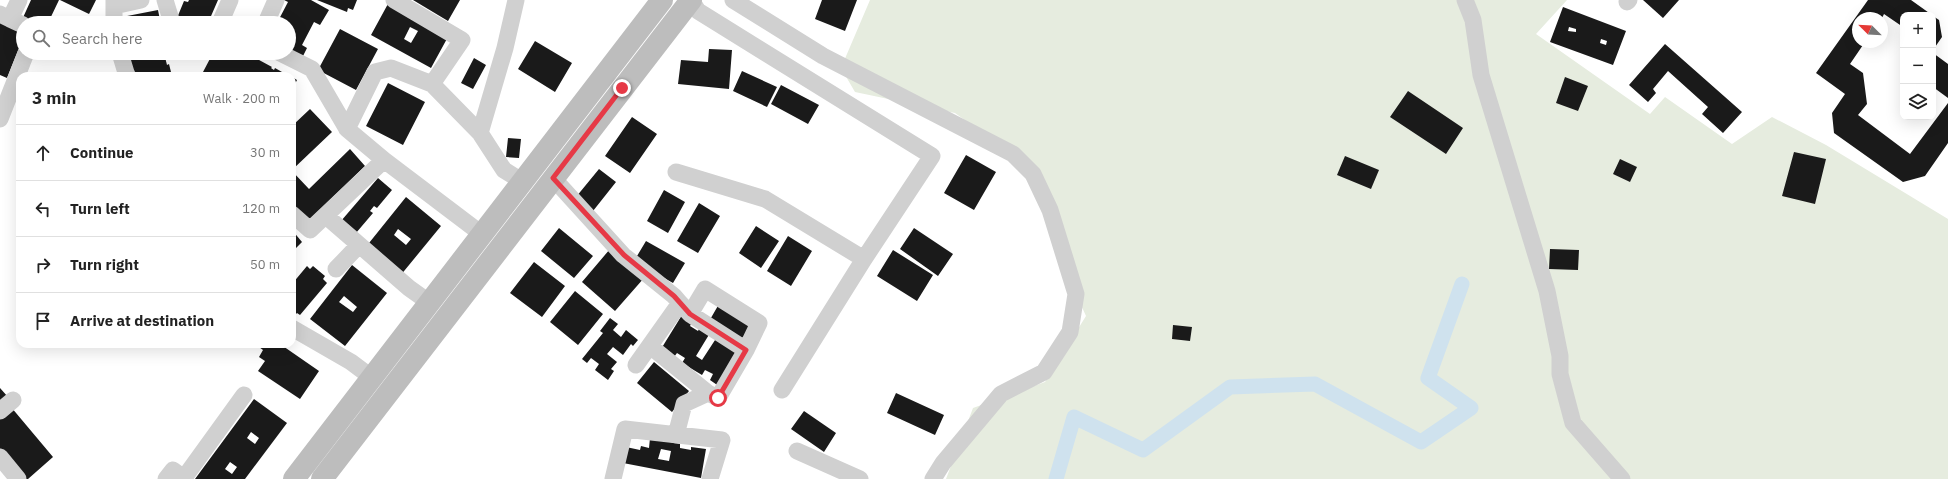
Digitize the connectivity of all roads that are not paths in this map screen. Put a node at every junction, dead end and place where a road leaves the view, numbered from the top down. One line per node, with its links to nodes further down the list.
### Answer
1 (19, 0): 17 (street)
2 (141, 0): 12 (street)
3 (165, 0): 14 (street)
4 (230, 0): 15 (street)
5 (276, 0): 16 (street)
6 (394, 0): 23 (street)
7 (516, 0): 26 (street)
8 (662, 0): 30 (main road)
9 (691, 0): 29 (main road); 35 (street)
10 (733, 0): 60 (street)
11 (1465, 0): 61 (street)
12 (114, 3): 13 (street)
13 (114, 16)
14 (170, 16)
15 (223, 16)
16 (269, 16)
17 (11, 19)
18 (22, 60): 22 (street)
19 (122, 60): 21 (street)
20 (294, 60): 25 (street)
21 (126, 72)
22 (7, 83): 24 (street)
23 (432, 84): 25 (street); 26 (street)
24 (0, 119)
25 (347, 129): 27 (street)
26 (480, 133): 30 (street)
27 (384, 160): 31 (street); 33 (street)
28 (676, 172): 35 (street)
29 (553, 178): 38 (street); 56 (main road)
30 (523, 182): 33 (main road)
31 (326, 216): 32 (street); 34 (street)
32 (296, 218)
33 (483, 235): 37 (main road)
34 (359, 245): 36 (street); 37 (street)
35 (864, 259): 44 (street)
36 (336, 269)
37 (430, 303): 43 (main road)
38 (685, 309): 40 (street); 41 (street); 41 (street)
39 (296, 330): 43 (street)
40 (650, 346): 42 (street); 45 (street)
41 (746, 350): 45 (street)
42 (636, 365)
43 (371, 377): 55 (main road)
44 (782, 390)
45 (708, 393): 49 (street)
46 (244, 395): 54 (street)
47 (13, 400): 48 (street)
48 (0, 411)
49 (676, 434): 57 (street); 58 (street)
50 (797, 451): 59 (street)
51 (0, 457): 53 (street)
52 (0, 473): 53 (street)
53 (17, 479)
54 (166, 479)
55 (294, 479)
56 (322, 479)
57 (613, 479)
58 (710, 479)
59 (860, 479)
60 (933, 479)
61 (1622, 479)

